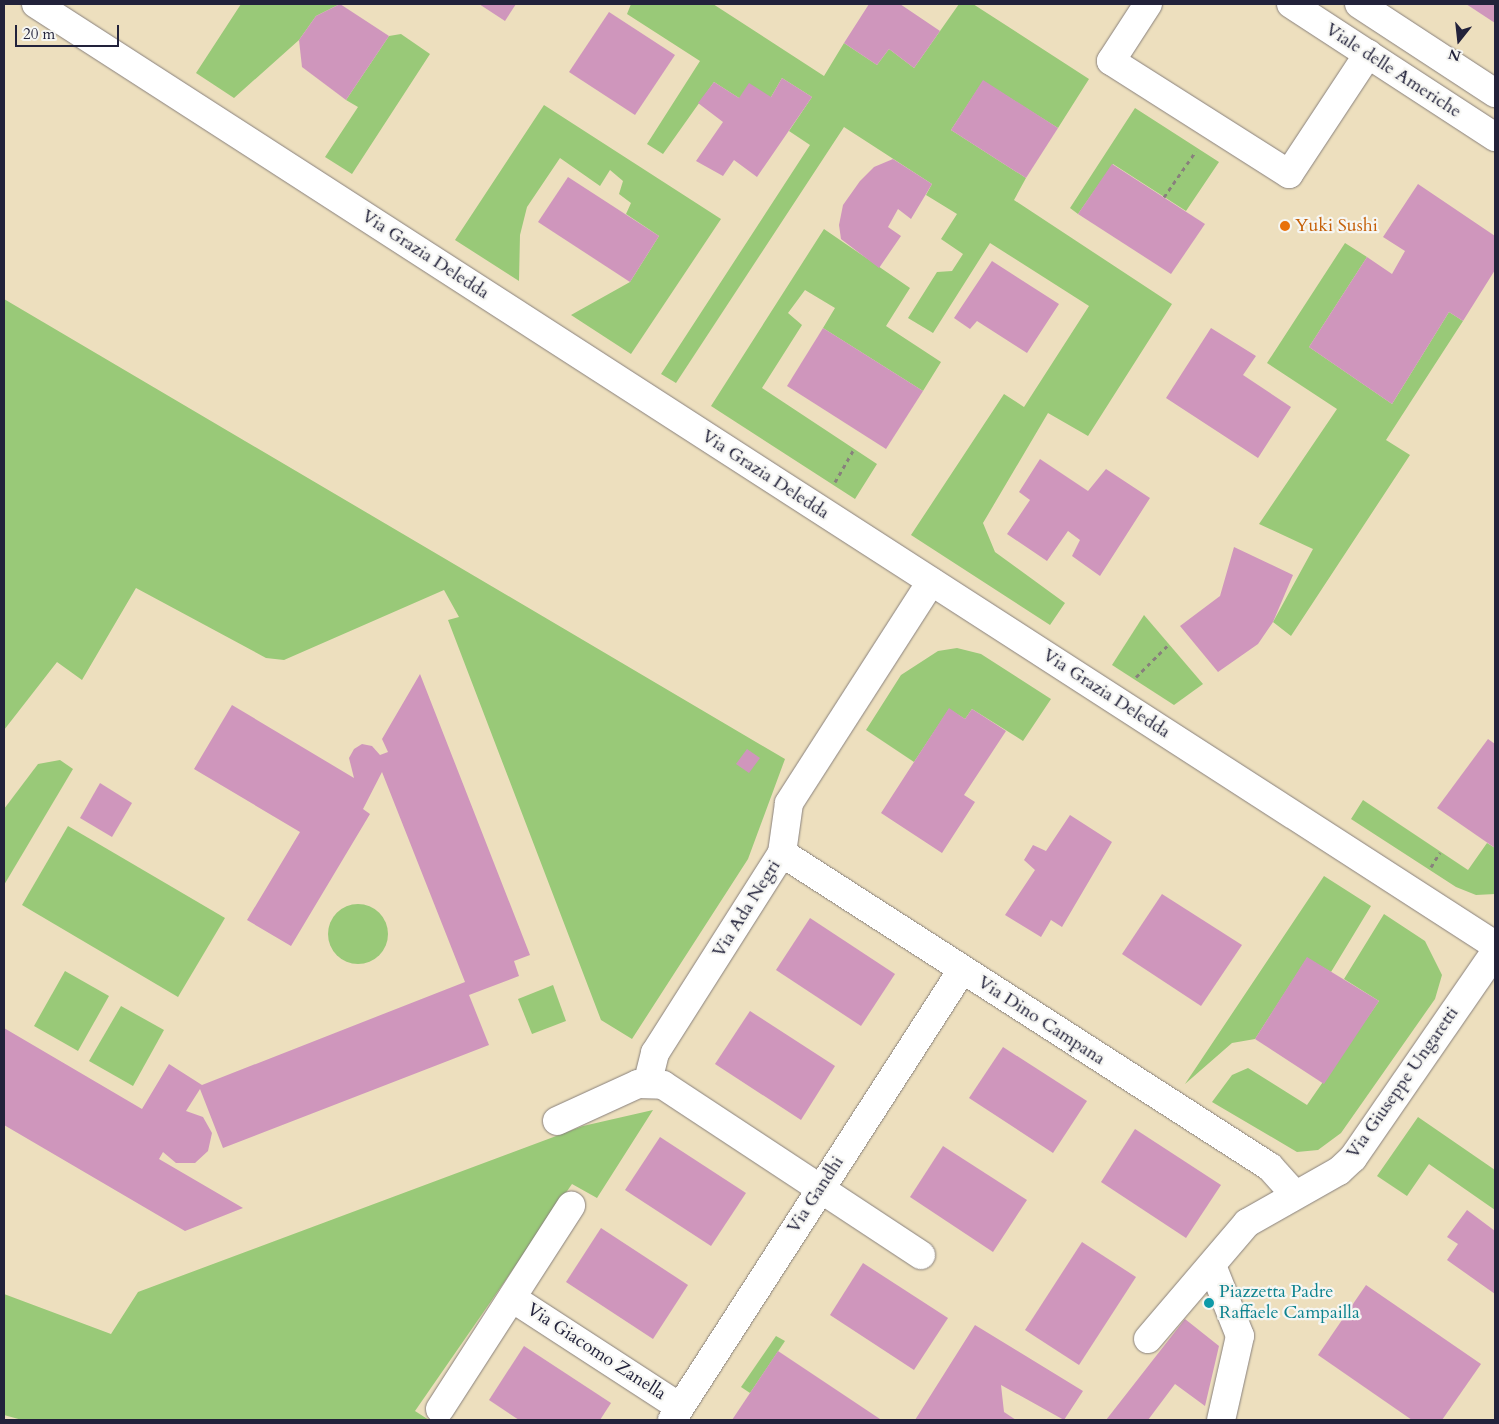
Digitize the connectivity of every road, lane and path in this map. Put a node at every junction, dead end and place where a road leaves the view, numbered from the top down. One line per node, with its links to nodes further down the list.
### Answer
1 (36, 4): 12 (street, Via Grazia Deledda)
2 (1148, 4): 5 (street)
3 (1291, 4): 5 (street, Viale delle Americhe)
4 (1359, 4): 6 (street)
5 (1368, 54): 7 (street, Viale delle Americhe)
6 (1495, 93)
7 (1495, 137)
8 (1198, 148): 9 (path)
9 (1164, 197)
10 (854, 449): 11 (path)
11 (833, 484)
12 (931, 582): 16 (street, Via Ada Negri); 18 (street, Via Grazia Deledda)
13 (1169, 644): 14 (path)
14 (1134, 679)
15 (1440, 852): 17 (path)
16 (782, 854): 20 (street, Via Dino Campana); 21 (street, Via Ada Negri)
17 (1429, 870)
18 (1495, 945)
19 (1495, 952): 24 (street, Via Giuseppe Ungaretti)
20 (962, 970): 23 (street, Via Gandhi); 24 (street, Via Dino Campana)
21 (648, 1081): 22 (street); 23 (street)
22 (557, 1121)
23 (820, 1189): 26 (street); 31 (street, Via Gandhi)
24 (1294, 1194): 27 (street, Via Giuseppe Ungaretti)
25 (571, 1206): 28 (street)
26 (921, 1255)
27 (1213, 1268): 29 (street, Via Giuseppe Ungaretti); 32 (street)
28 (512, 1298): 30 (street); 31 (street, Via Giacomo Zanella)
29 (1148, 1339)
30 (440, 1410)
31 (676, 1414)
32 (1221, 1420)

